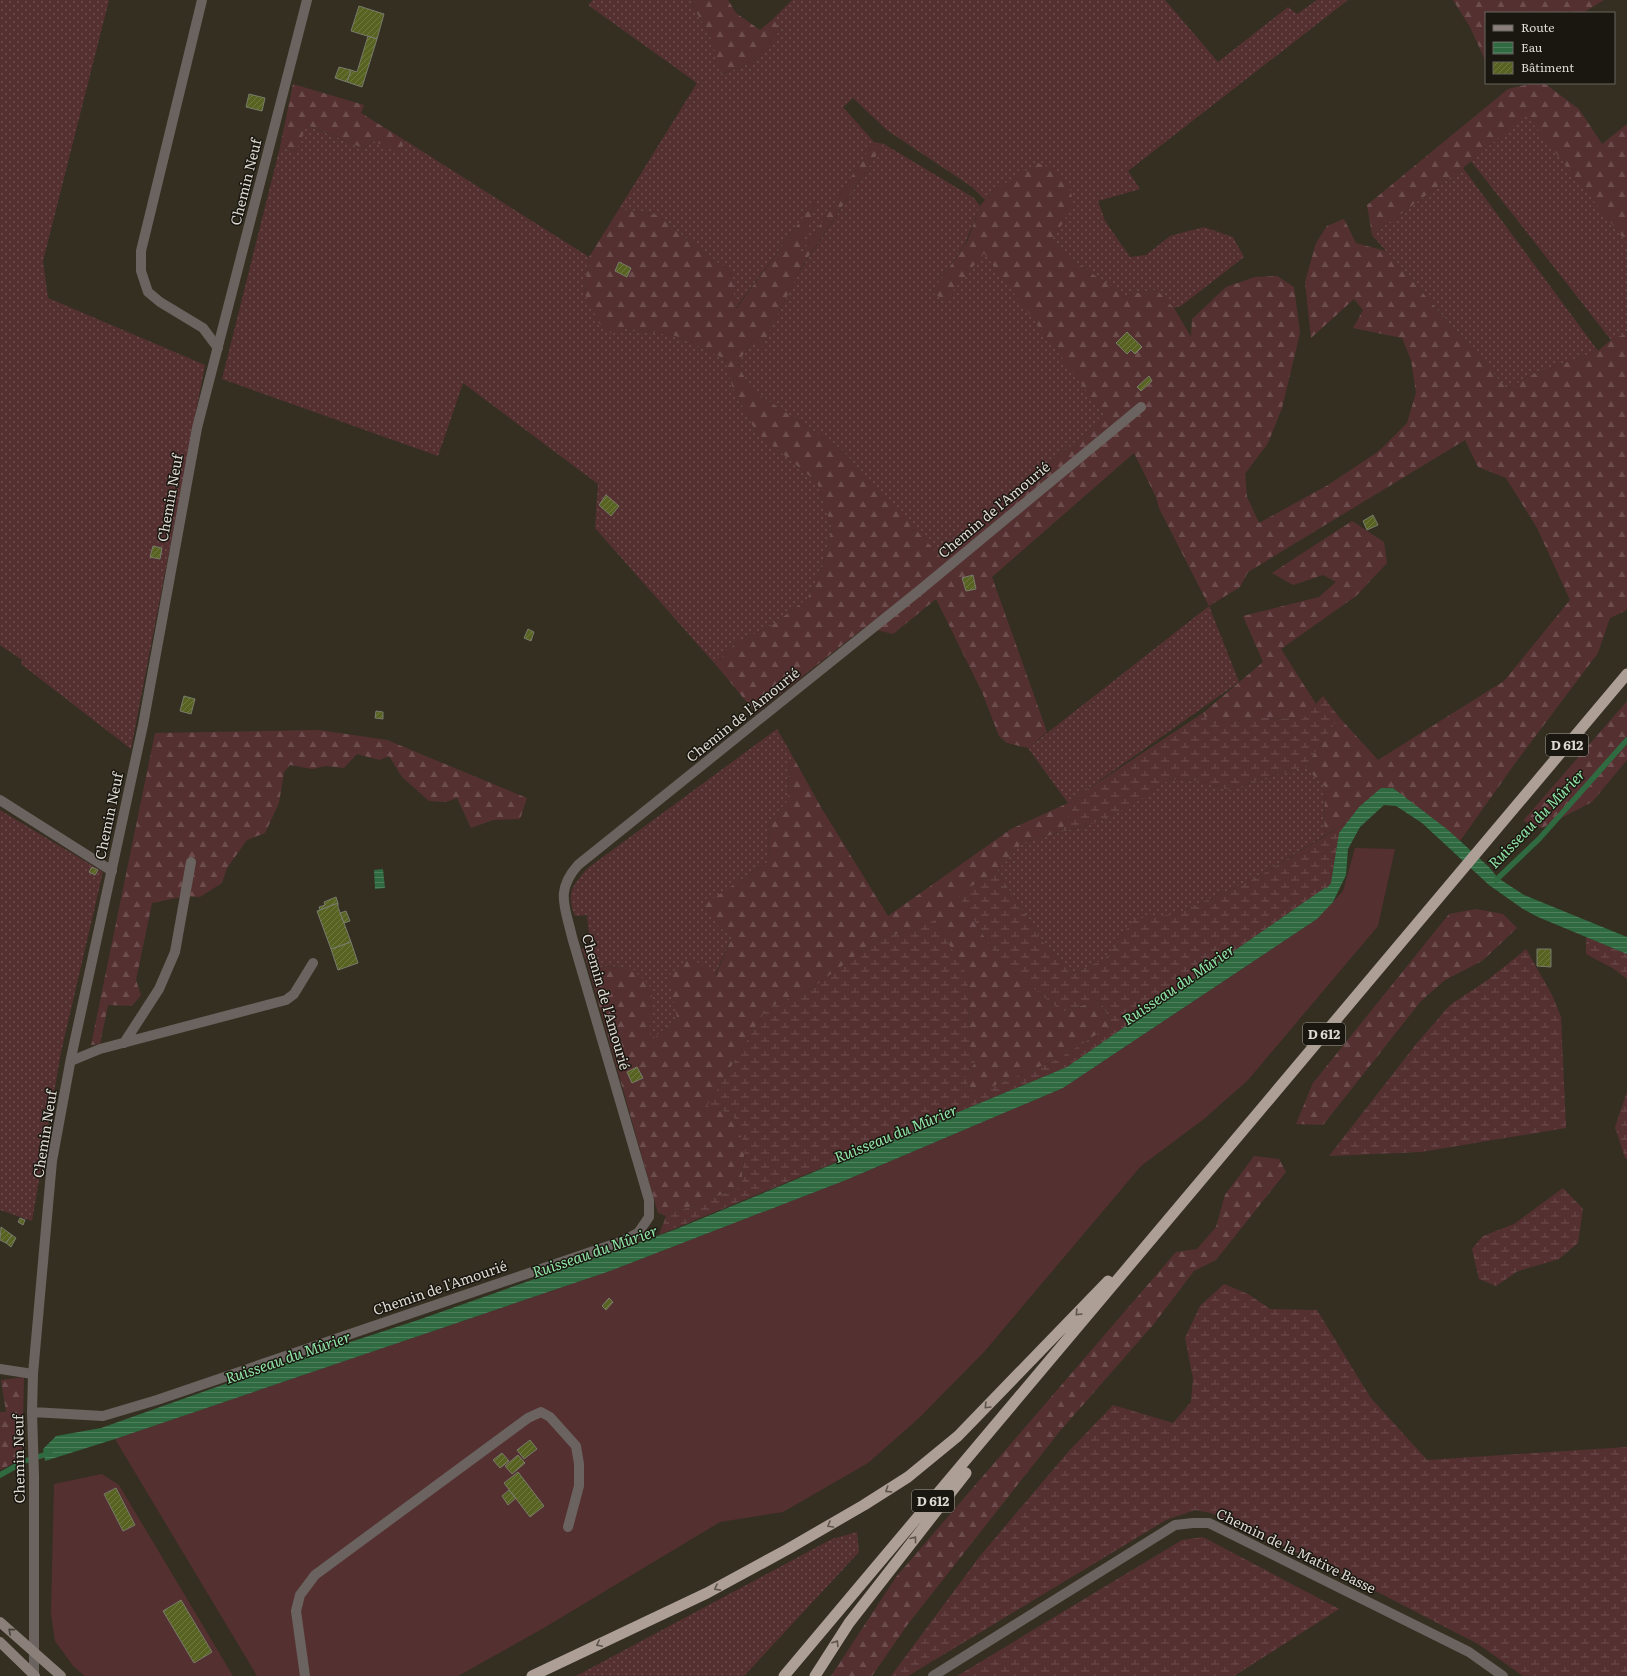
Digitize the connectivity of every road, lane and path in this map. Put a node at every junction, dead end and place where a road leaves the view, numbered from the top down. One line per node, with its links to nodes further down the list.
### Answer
1 (202, 0): 3 (street)
2 (307, 0): 3 (street, Chemin Neuf)
3 (218, 348): 8 (street, Chemin Neuf)
4 (1141, 407): 16 (street, Chemin de l'Amourié)
5 (1627, 674): 12 (highway, D 612)
6 (0, 800): 8 (street)
7 (191, 862): 10 (street)
8 (112, 871): 11 (street, Chemin Neuf)
9 (312, 963): 10 (street)
10 (124, 1043): 11 (street)
11 (71, 1061): 15 (street, Chemin Neuf)
12 (1163, 1224): 13 (highway, D 612); 24 (highway, D 612, one-way to 24)
13 (1080, 1326): 25 (highway, D 612); 26 (highway, D 612, one-way to 13)
14 (0, 1369): 15 (street)
15 (33, 1374): 16 (street, Chemin Neuf)
16 (32, 1412): 20 (street, Chemin Neuf)
17 (568, 1527): 23 (street)
18 (0, 1622): 20 (main road, one-way to 18)
19 (0, 1642): 21 (main road)
20 (33, 1650): 21 (street, Chemin Neuf); 22 (main road)
21 (35, 1676)
22 (61, 1676)
23 (305, 1676)
24 (532, 1676)
25 (784, 1676)
26 (815, 1676)
27 (933, 1676): 28 (street, Chemin de la Mative Basse)
28 (1503, 1676)

